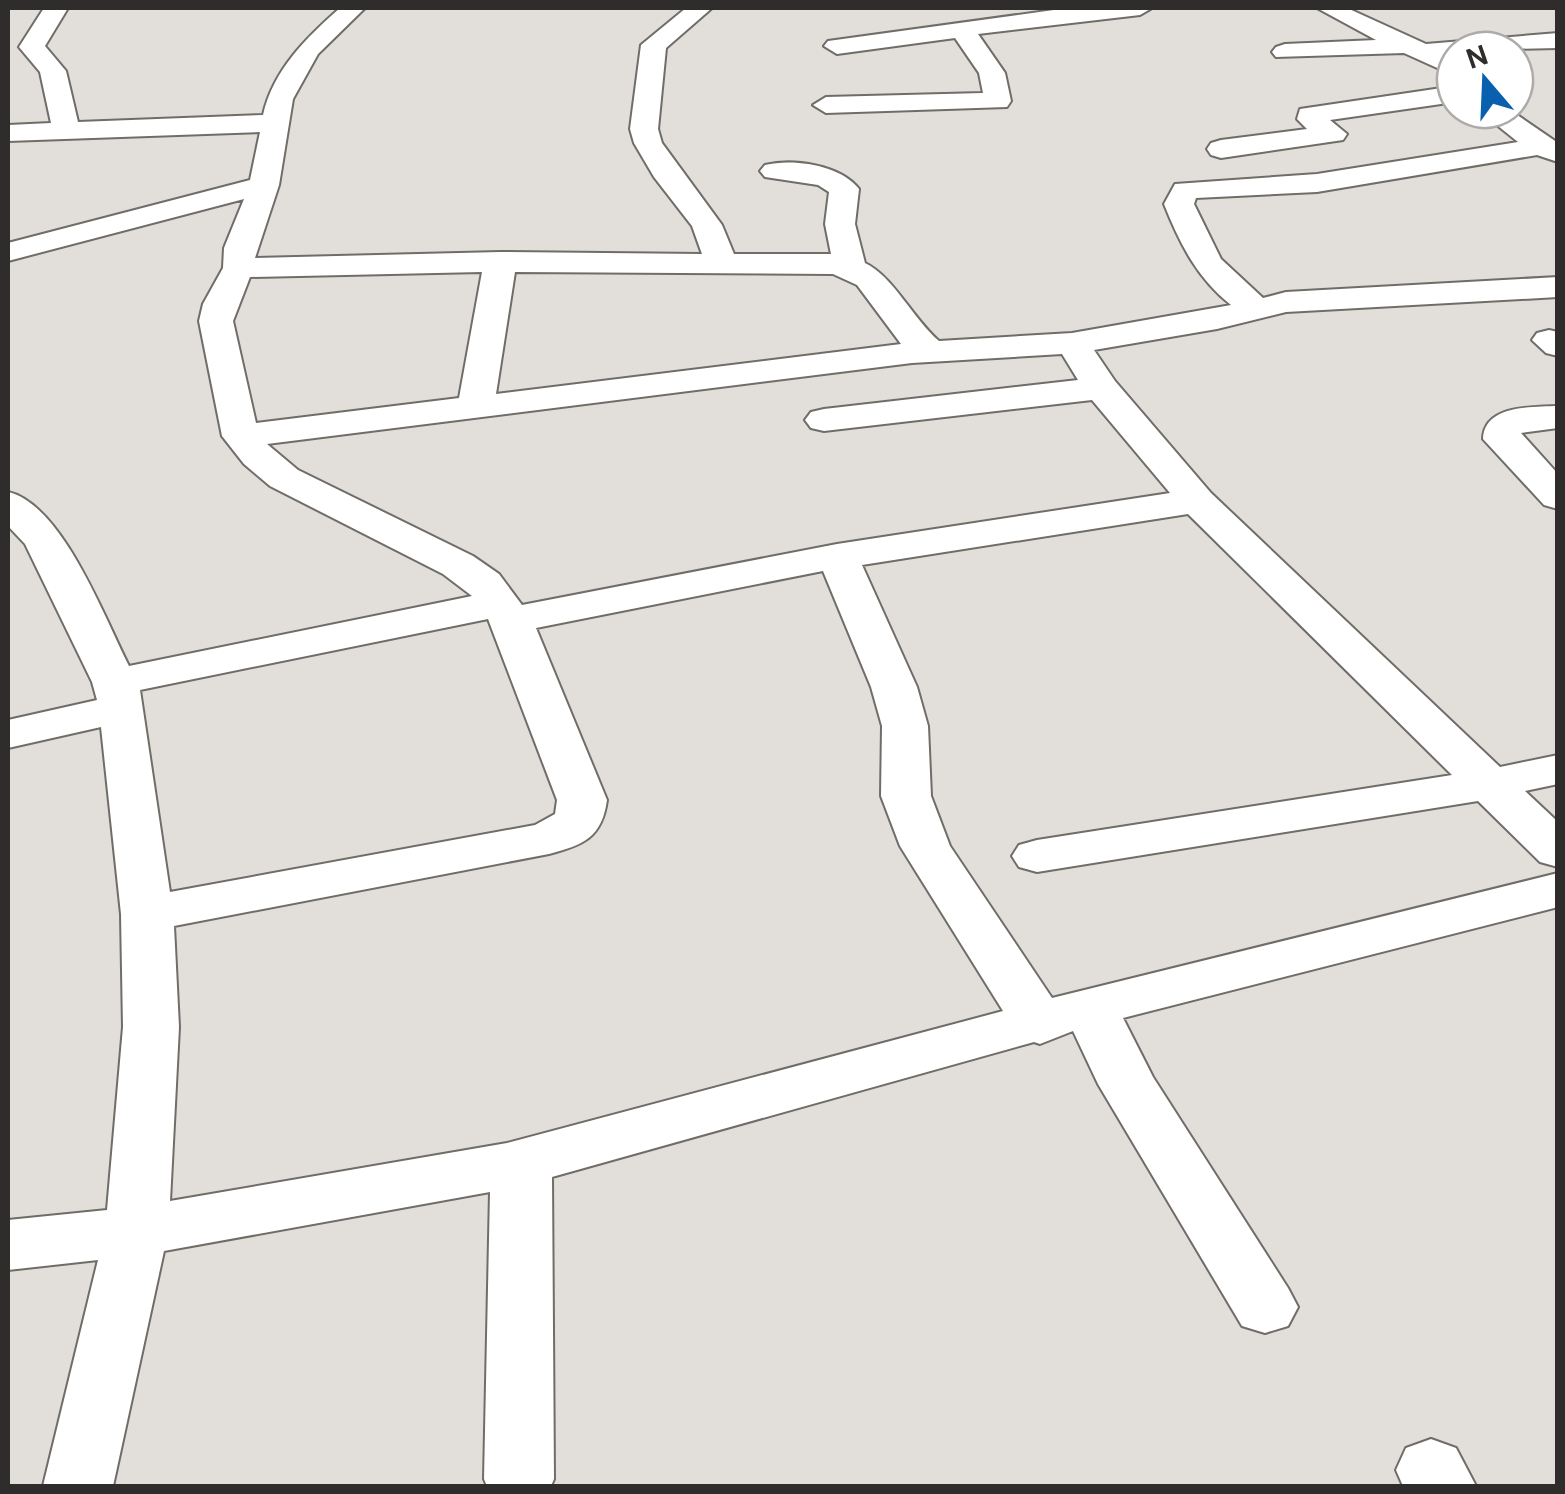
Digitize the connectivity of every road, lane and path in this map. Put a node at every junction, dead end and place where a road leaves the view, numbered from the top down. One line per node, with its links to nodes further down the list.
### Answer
1 (56, 8): 17 (street)
2 (352, 8): 15 (street)
3 (700, 8): 25 (street)
4 (1140, 8): 6 (street)
5 (1329, 8): 10 (street)
6 (1058, 11): 7 (street)
7 (966, 29): 9 (street); 14 (street)
8 (1558, 40): 10 (street)
9 (838, 46)
10 (1417, 49): 11 (street); 12 (street)
11 (1285, 52)
12 (1435, 58)
13 (1435, 97): 19 (street)
14 (826, 105)
15 (274, 123): 17 (street); 22 (street)
16 (1520, 130): 20 (street)
17 (66, 131): 18 (street)
18 (8, 133)
19 (1221, 148)
20 (1550, 151): 29 (street)
21 (775, 171): 26 (street)
22 (264, 185): 23 (street); 27 (street)
23 (8, 252)
24 (500, 262): 25 (street); 27 (street); 33 (street)
25 (721, 262): 26 (street)
26 (850, 267): 31 (street)
27 (238, 268): 36 (street)
28 (1558, 287): 29 (street)
29 (1256, 308): 30 (street)
30 (1072, 343): 31 (street); 32 (street)
31 (931, 352): 33 (street)
32 (1101, 388): 35 (street); 38 (street)
33 (476, 404): 36 (street)
34 (1558, 416): 37 (street)
35 (824, 420)
36 (241, 436): 41 (street)
37 (1558, 497)
38 (1197, 502): 40 (street); 45 (street)
39 (8, 504): 42 (street)
40 (837, 556): 41 (street); 50 (street)
41 (506, 612): 42 (street); 49 (street)
42 (119, 695): 43 (street); 49 (street)
43 (8, 734)
44 (1558, 769): 45 (street)
45 (1490, 784): 46 (street); 47 (street)
46 (1558, 851)
47 (1037, 856)
48 (1558, 890): 50 (street)
49 (147, 914): 52 (street)
50 (1065, 1015): 51 (street); 54 (street)
51 (521, 1162): 52 (street); 55 (street)
52 (137, 1231): 53 (street); 56 (street)
53 (8, 1246)
54 (1265, 1307)
55 (520, 1479)
56 (78, 1486)

